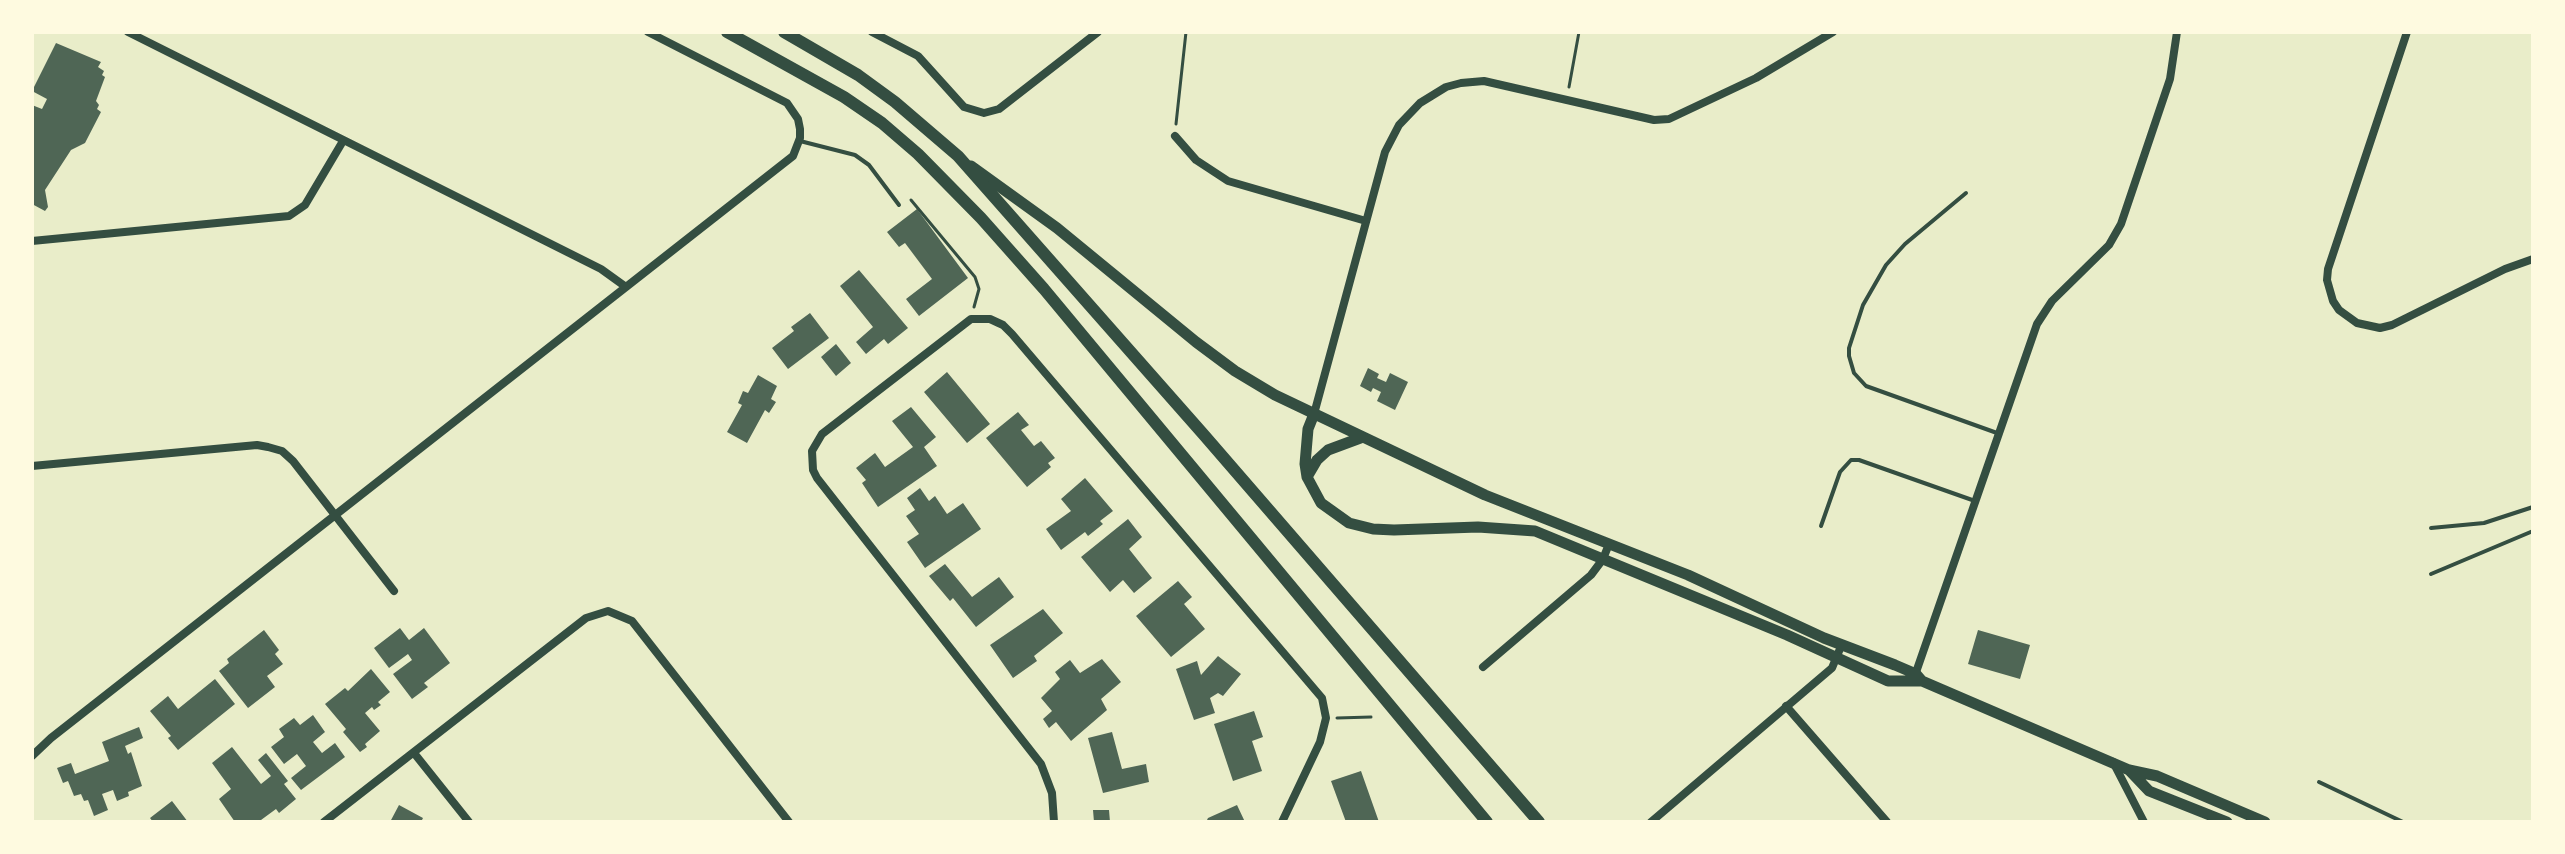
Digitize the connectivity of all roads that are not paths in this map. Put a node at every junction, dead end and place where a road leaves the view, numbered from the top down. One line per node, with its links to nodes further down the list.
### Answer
1 (128, 32): 12 (street)
2 (648, 32): 11 (street)
3 (727, 32): 50 (main road)
4 (784, 32): 13 (main road)
5 (872, 32): 6 (street)
6 (1098, 32)
7 (2177, 32): 21 (street)
8 (2407, 32): 18 (street)
9 (1828, 33): 16 (street)
10 (1175, 136): 16 (street)
11 (800, 140): 15 (lane); 19 (street)
12 (343, 141): 17 (street); 19 (street)
13 (958, 156): 20 (street); 51 (main road)
14 (1966, 193): 21 (lane)
15 (899, 205)
16 (1366, 221): 20 (street)
17 (32, 241)
18 (2533, 259)
19 (626, 287): 27 (street)
20 (1314, 414): 22 (street); 24 (street)
21 (1999, 434): 25 (street)
22 (1363, 437): 24 (street); 31 (street)
23 (32, 466): 27 (street)
24 (1307, 477): 32 (street)
25 (1976, 501): 28 (lane); 38 (street)
26 (2533, 507): 29 (lane)
27 (335, 516): 34 (street); 41 (street)
28 (1821, 526)
29 (2431, 528)
30 (2533, 531): 33 (lane)
31 (1609, 544): 32 (street); 35 (street)
32 (1603, 559): 36 (street); 37 (street)
33 (2431, 574)
34 (394, 591)
35 (1842, 644): 36 (street); 38 (street)
36 (1836, 658): 38 (street); 39 (street)
37 (1483, 667)
38 (1916, 679): 42 (street)
39 (1786, 706): 52 (street); 53 (street)
40 (414, 753): 45 (street); 46 (street); 47 (street)
41 (32, 756)
42 (2113, 762): 43 (street); 54 (street)
43 (2129, 770): 55 (street); 56 (street)
44 (2319, 782): 57 (lane)
45 (324, 822)
46 (469, 822)
47 (789, 822)
48 (1054, 822): 49 (street)
49 (1282, 822)
50 (1487, 822)
51 (1539, 822)
52 (1651, 822)
53 (1887, 822)
54 (2144, 822)
55 (2227, 822)
56 (2265, 822)
57 (2403, 822)

